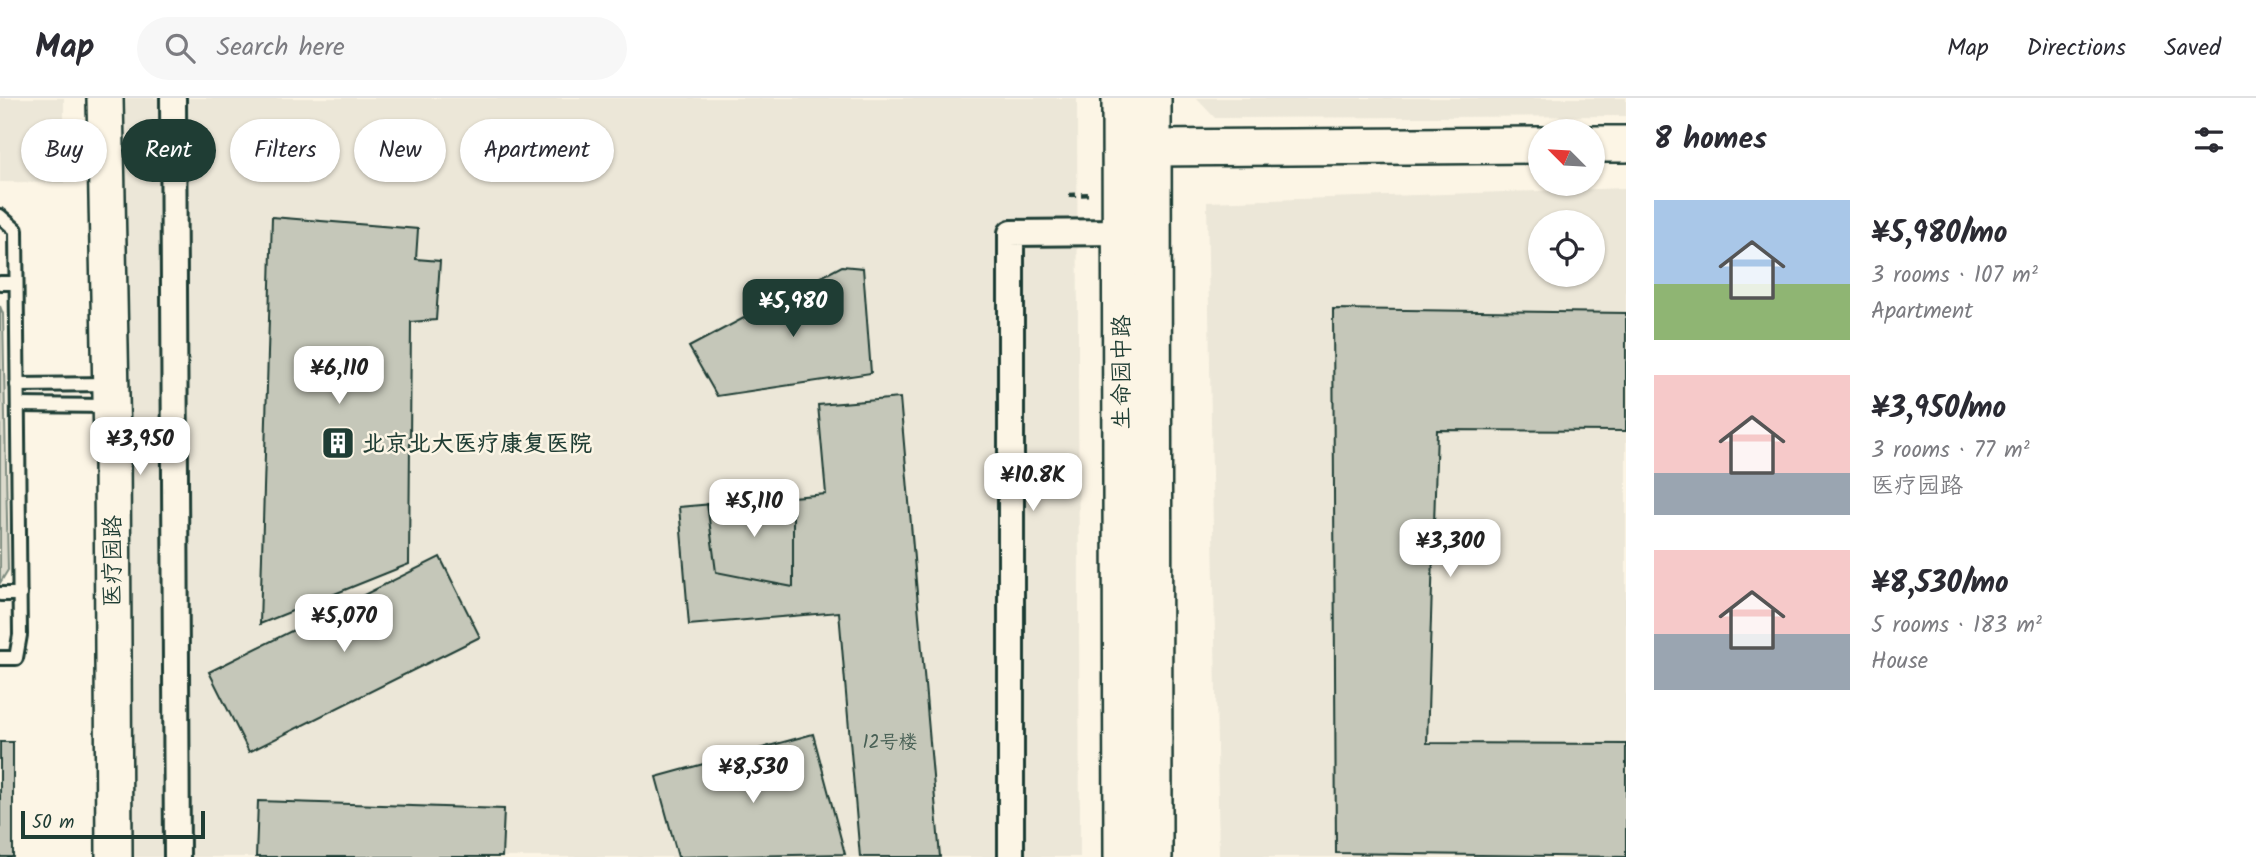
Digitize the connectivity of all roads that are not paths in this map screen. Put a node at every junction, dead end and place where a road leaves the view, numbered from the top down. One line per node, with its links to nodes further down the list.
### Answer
1 (105, 98): 14 (street, 医疗园路)
2 (173, 98): 17 (street)
3 (1120, 98): 10 (street, 生命园中路)
4 (1153, 98): 8 (street, 生命园中路)
5 (1605, 144): 6 (street)
6 (1626, 144)
7 (1528, 145): 8 (street)
8 (1153, 148): 25 (street, 生命园中路)
9 (0, 216): 12 (lane)
10 (1121, 232): 23 (street); 24 (street, 生命园中路)
11 (0, 283): 12 (lane)
12 (16, 283): 13 (lane)
13 (18, 385): 14 (lane); 15 (lane)
14 (111, 395): 15 (lane); 16 (street, 医疗园路)
15 (18, 405): 19 (lane)
16 (112, 445): 17 (street); 21 (street, 医疗园路)
17 (175, 446): 22 (street)
18 (0, 594): 19 (lane)
19 (20, 594): 20 (lane)
20 (0, 658)
21 (114, 857)
22 (177, 857)
23 (1011, 857)
24 (1122, 857)
25 (1154, 857)

